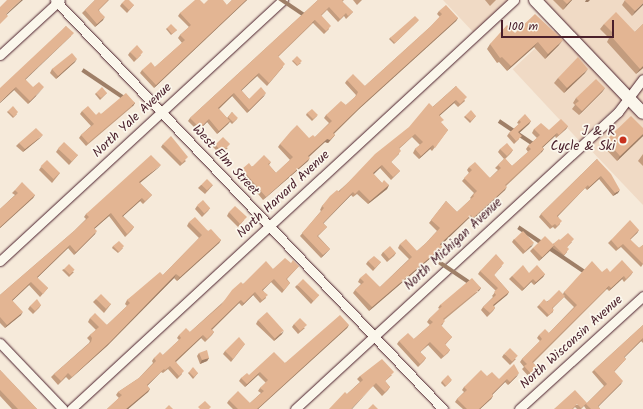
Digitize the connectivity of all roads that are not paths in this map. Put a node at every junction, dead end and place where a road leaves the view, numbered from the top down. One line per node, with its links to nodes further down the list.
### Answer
1 (283, 0): 8 (street, North Yale Avenue)
2 (514, 0): 10 (street, North Harvard Avenue)
3 (536, 0): 7 (main road)
4 (57, 1): 5 (street); 8 (street, West Elm Street)
5 (0, 55)
6 (643, 79): 7 (street, North Michigan Avenue)
7 (628, 97): 9 (main road); 13 (street, North Michigan Avenue)
8 (161, 113): 10 (street, West Elm Street); 11 (street, North Yale Avenue)
9 (643, 113)
10 (269, 226): 13 (street, West Elm Street); 16 (street, North Harvard Avenue)
11 (0, 261)
12 (643, 296): 19 (street, North Wisconsin Avenue)
13 (373, 337): 17 (street, North Michigan Avenue); 18 (street, West Elm Street)
14 (0, 343): 15 (street)
15 (63, 409)
16 (71, 409)
17 (295, 409)
18 (443, 409)
19 (519, 409)

